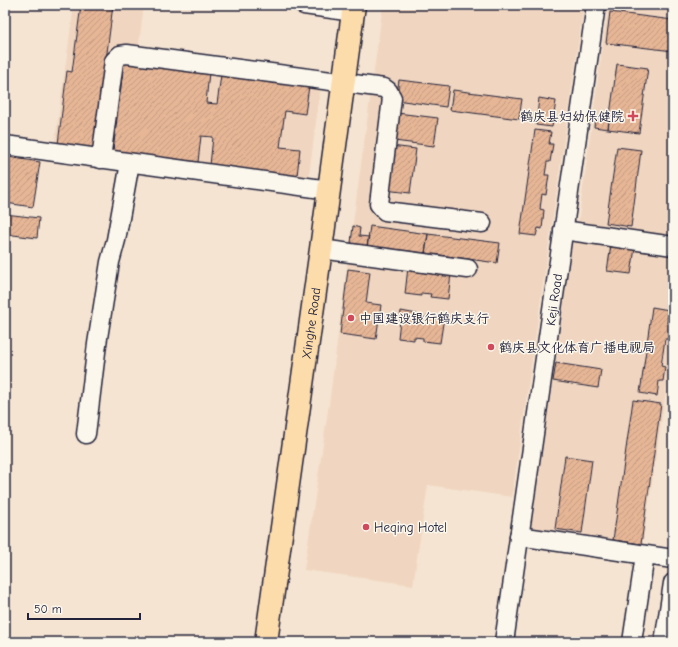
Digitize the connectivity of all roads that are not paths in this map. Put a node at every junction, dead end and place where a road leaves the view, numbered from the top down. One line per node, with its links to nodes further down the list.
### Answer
1 (304, 5): 3 (street)
2 (596, 5): 10 (street, Keji Road)
3 (353, 9): 4 (main road, Xinghe Road)
4 (344, 83): 6 (street); 8 (main road, Xinghe Road); 9 (street)
5 (5, 145): 6 (street)
6 (101, 159): 7 (street)
7 (130, 163): 8 (street); 14 (street)
8 (329, 190): 12 (main road, Xinghe Road)
9 (482, 223)
10 (563, 230): 11 (street); 15 (street, Keji Road)
11 (673, 246)
12 (321, 249): 13 (street); 19 (main road, Xinghe Road)
13 (468, 269)
14 (86, 434)
15 (519, 536): 16 (street); 20 (street, Keji Road)
16 (645, 555): 17 (street); 21 (street)
17 (673, 559)
18 (673, 583): 22 (street)
19 (266, 642)
20 (504, 642)
21 (632, 642)
22 (664, 642)

